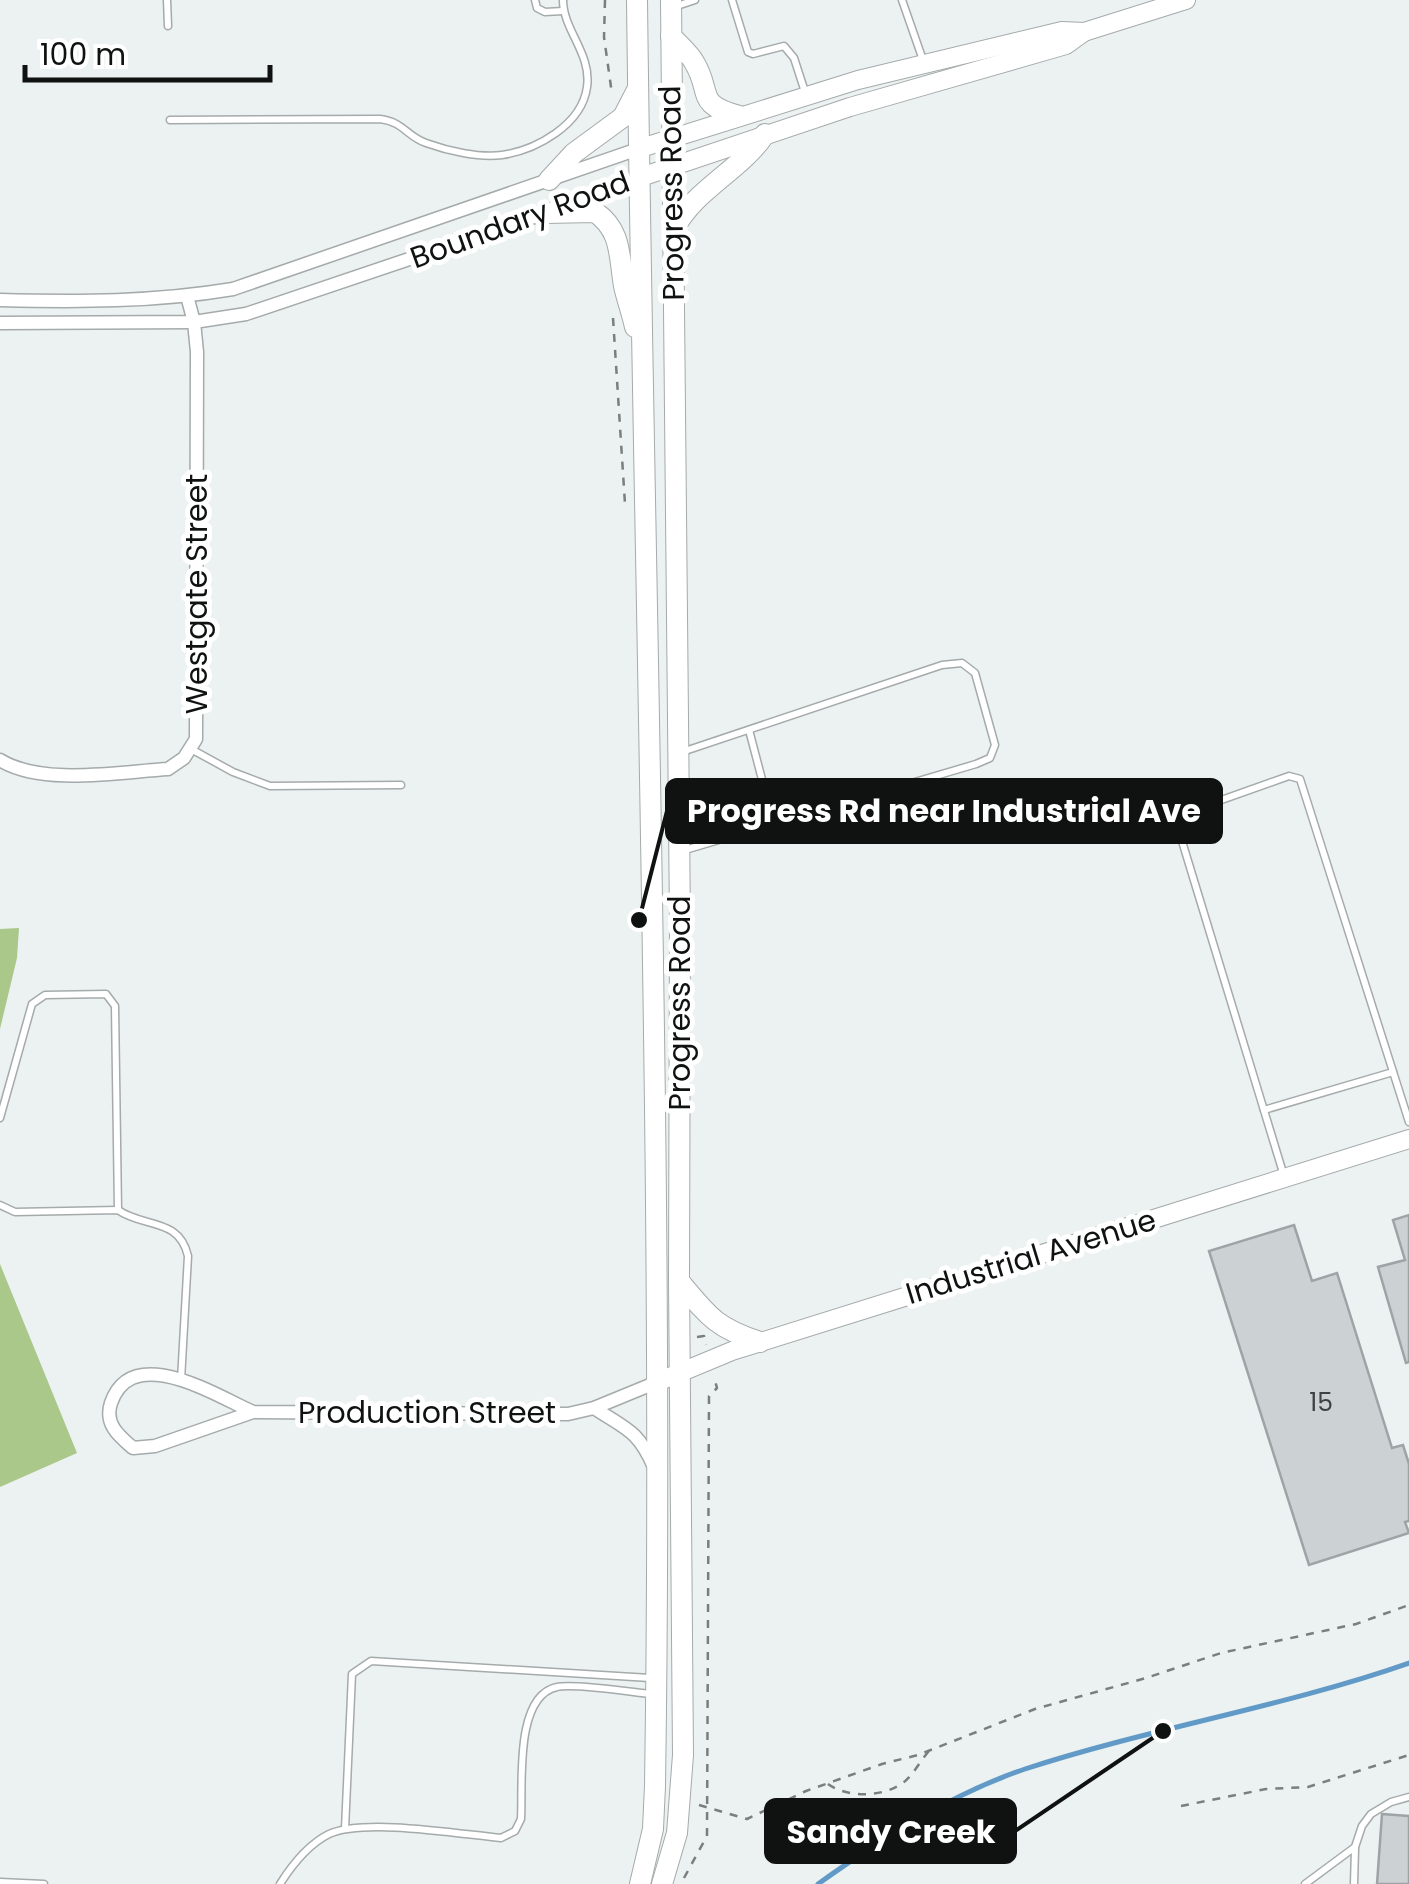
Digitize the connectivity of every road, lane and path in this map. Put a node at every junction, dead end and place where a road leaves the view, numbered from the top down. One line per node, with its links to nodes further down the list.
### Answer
1 (168, 0): 11 (lane)
2 (535, 0): 10 (lane)
3 (563, 0): 10 (lane)
4 (637, 0): 15 (main road, Progress Road)
5 (695, 0): 9 (lane)
6 (732, 0): 16 (lane)
7 (902, 0): 14 (lane)
8 (1186, 0): 12 (main road, Boundary Road)
9 (671, 4): 13 (main road, Progress Road)
10 (563, 11): 18 (lane)
11 (168, 26)
12 (1084, 32): 14 (main road, Boundary Road); 19 (main road, Boundary Road)
13 (671, 36): 17 (main road); 20 (main road, Progress Road)
14 (925, 64): 16 (main road, Boundary Road)
15 (638, 88): 21 (main road, Progress Road); 24 (main road)
16 (806, 96): 17 (main road, Boundary Road)
17 (739, 116): 20 (main road, Boundary Road)
18 (170, 120)
19 (765, 134): 22 (main road, Boundary Road); 26 (main road)
20 (671, 137): 21 (main road, Boundary Road); 22 (main road, Progress Road)
21 (641, 148): 23 (main road, Progress Road); 24 (street, Boundary Road)
22 (672, 166): 23 (main road, Boundary Road); 26 (main road, Progress Road)
23 (641, 177): 25 (street, Boundary Road); 31 (main road, Progress Road)
24 (548, 180): 27 (street, Boundary Road)
25 (545, 213): 29 (street, Boundary Road); 31 (main road)
26 (673, 231): 34 (main road, Progress Road)
27 (187, 296): 28 (street, Boundary Road); 29 (street, Westgate Street)
28 (0, 300)
29 (194, 322): 30 (street, Boundary Road); 33 (street, Westgate Street)
30 (0, 323)
31 (642, 353): 52 (main road, Progress Road)
32 (749, 730): 34 (lane); 37 (lane); 37 (lane)
33 (190, 748): 35 (street, Westgate Street); 36 (lane)
34 (678, 753): 38 (main road, Progress Road)
35 (0, 760)
36 (401, 785)
37 (774, 824): 38 (lane)
38 (679, 851): 47 (main road, Progress Road)
39 (1392, 1072): 40 (lane); 40 (lane); 42 (lane)
40 (1264, 1110): 44 (lane)
41 (0, 1118): 46 (lane)
42 (1409, 1122)
43 (1409, 1139): 44 (main road, Industrial Avenue)
44 (1285, 1178): 48 (main road, Industrial Avenue)
45 (0, 1204): 46 (lane)
46 (118, 1210): 51 (lane)
47 (679, 1281): 48 (main road); 50 (main road, Progress Road)
48 (760, 1342): 49 (main road, Industrial Avenue)
49 (708, 1361): 50 (main road, Industrial Avenue); 63 (path)
50 (681, 1372): 52 (main road, Industrial Avenue); 62 (main road, Progress Road)
51 (181, 1381): 54 (street, Production Street); 54 (street, Production Street)
52 (656, 1383): 53 (street, Production Street); 55 (main road, Progress Road)
53 (594, 1408): 54 (street, Production Street); 55 (street)
54 (253, 1412)
55 (656, 1472): 57 (main road, Progress Road)
56 (1409, 1604): 58 (path)
57 (656, 1686): 65 (lane); 65 (lane); 70 (main road, Progress Road)
58 (930, 1750): 60 (path); 60 (path)
59 (1409, 1755): 64 (path)
60 (828, 1784): 63 (path)
61 (1409, 1798): 66 (lane)
62 (682, 1804): 63 (path); 71 (main road, Progress Road)
63 (707, 1806): 72 (path)
64 (1180, 1806)
65 (346, 1829): 69 (lane)
66 (1355, 1848): 73 (lane); 74 (lane)
67 (0, 1882): 68 (lane)
68 (44, 1884)
69 (280, 1884)
70 (640, 1884)
71 (662, 1884)
72 (680, 1884)
73 (1305, 1884)
74 (1354, 1884)

